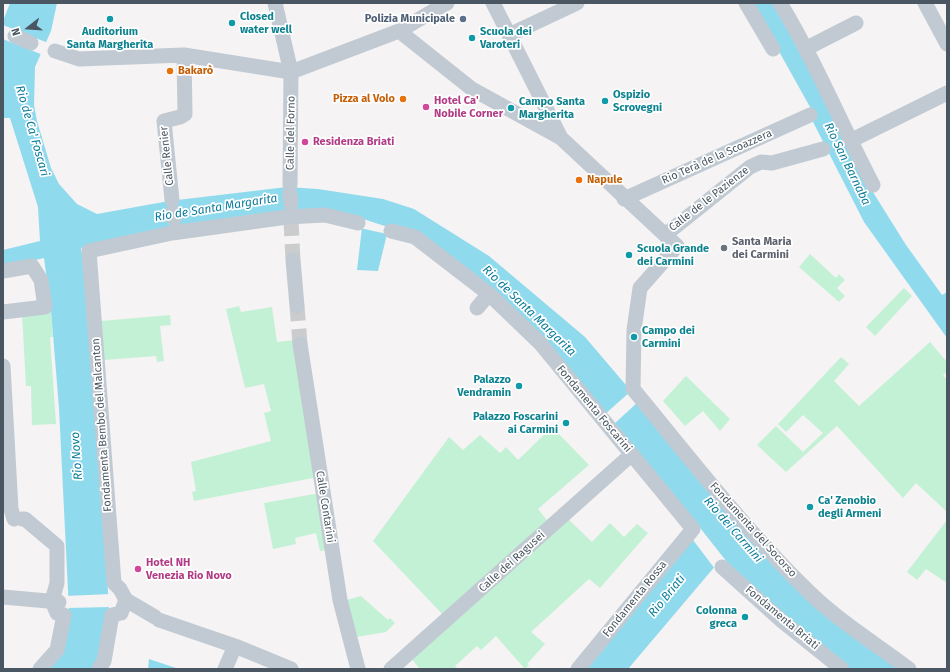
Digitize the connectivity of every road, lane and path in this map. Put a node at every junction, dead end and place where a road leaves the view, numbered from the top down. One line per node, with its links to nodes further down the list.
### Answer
1 (275, 3): 19 (street)
2 (447, 3): 10 (street)
3 (493, 3): 11 (street)
4 (577, 3): 11 (street)
5 (746, 3): 16 (street)
6 (780, 3): 15 (street)
7 (925, 3): 9 (street)
8 (856, 23): 15 (street)
9 (943, 27): 14 (street)
10 (399, 31): 19 (street); 22 (street)
11 (509, 35): 22 (street)
12 (15, 36): 13 (street)
13 (31, 43)
14 (947, 44)
15 (807, 48): 23 (street)
16 (774, 49)
17 (55, 51): 18 (street)
18 (184, 55): 19 (street); 28 (street, Calle Renier)
19 (292, 76): 27 (street, Calle del Forno)
20 (947, 93): 23 (street)
21 (810, 115): 26 (street, Rio Terà de la Scoazzera)
22 (561, 138): 26 (street)
23 (850, 141): 25 (street)
24 (824, 149): 31 (street, Calle de le Pazienze)
25 (873, 185)
26 (624, 199): 31 (street)
27 (290, 204): 29 (street, Fondamenta Bembo del Malcanton); 44 (street, Fondamenta Bembo del Malcanton)
28 (173, 210)
29 (358, 223)
30 (390, 231): 34 (street)
31 (665, 235): 55 (street, Fondamenta del Socorso)
32 (294, 260): 35 (street)
33 (3, 271): 37 (street)
34 (489, 294): 36 (street); 40 (street, Fondamenta Foscarini)
35 (297, 306)
36 (477, 308)
37 (3, 312)
38 (300, 344): 51 (street, Calle Contarini)
39 (3, 366): 45 (street)
40 (632, 454): 41 (street, Fondamenta Foscarini); 52 (street, Calle dei Ragusei)
41 (693, 529): 53 (street, Fondamenta Rossa)
42 (722, 567): 54 (street, Fondamenta Briati)
43 (3, 598): 45 (street)
44 (126, 600): 46 (street); 48 (street)
45 (56, 605): 47 (street)
46 (235, 646): 49 (street); 50 (street)
47 (40, 669)
48 (98, 669)
49 (225, 669)
50 (291, 669)
51 (358, 669)
52 (391, 669)
53 (578, 669)
54 (842, 669)
55 (909, 669)

